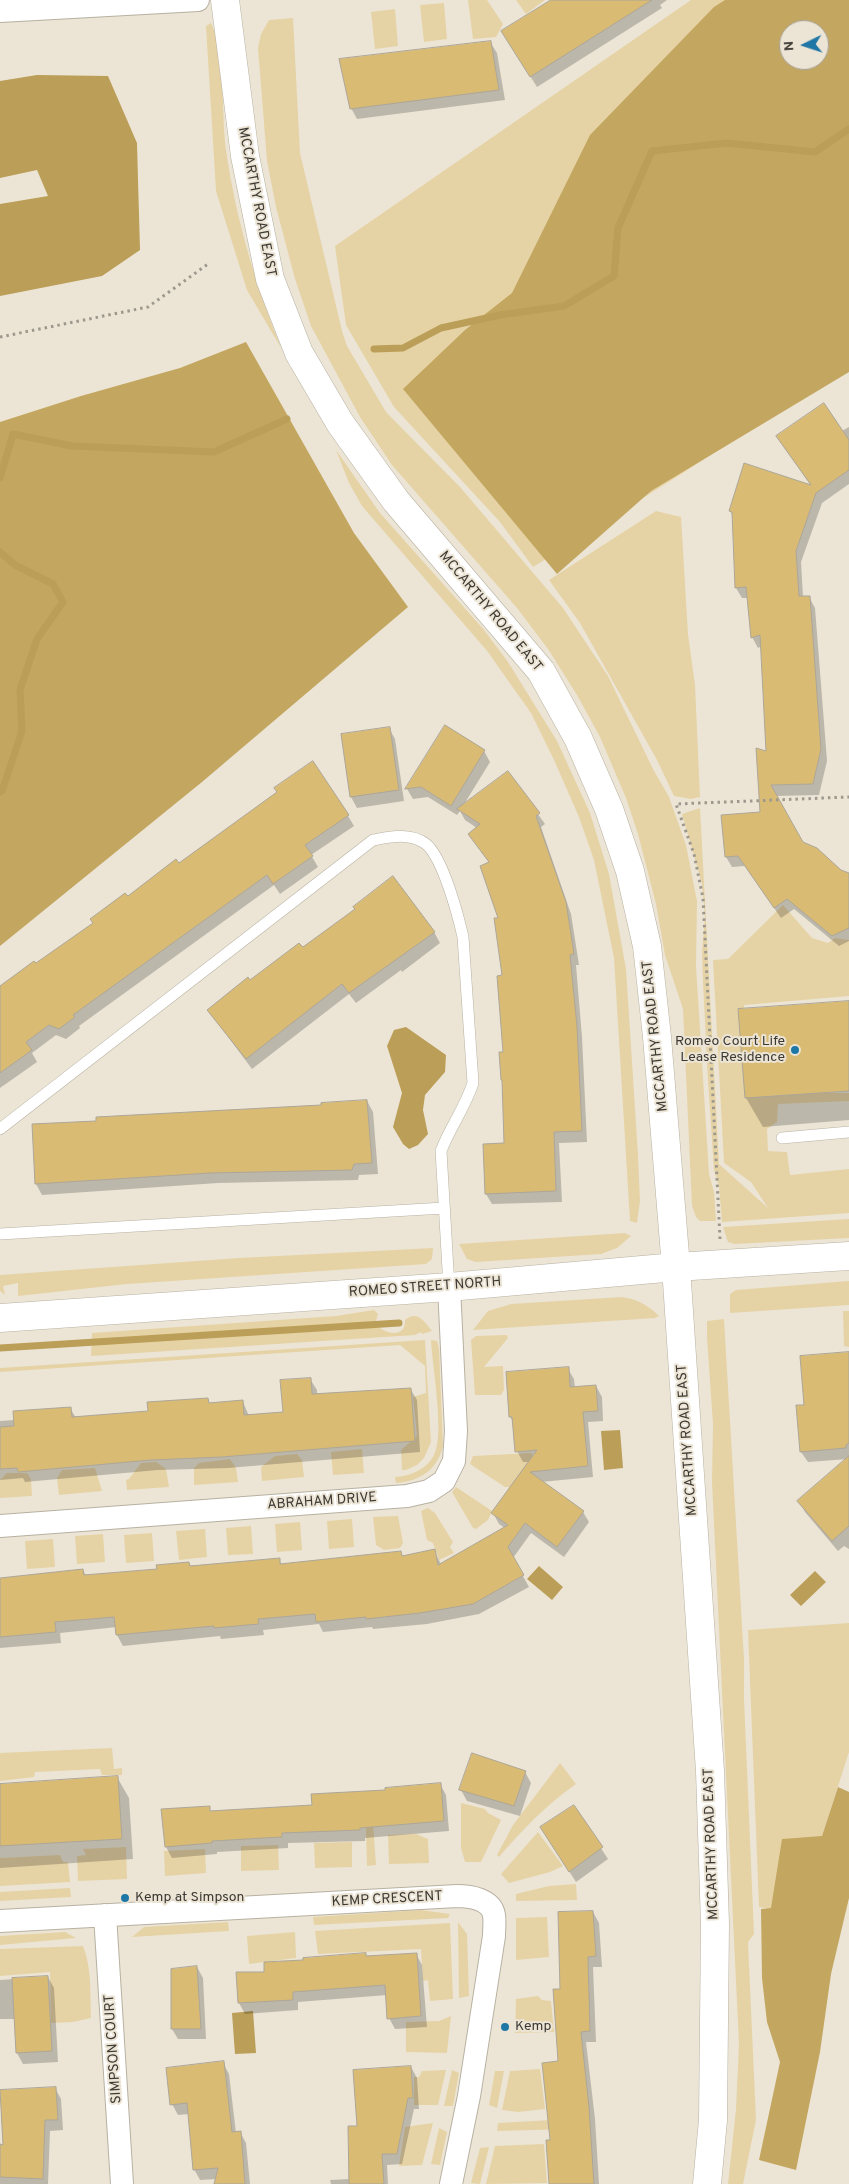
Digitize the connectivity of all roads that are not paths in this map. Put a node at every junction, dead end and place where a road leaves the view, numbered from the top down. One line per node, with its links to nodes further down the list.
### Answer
1 (198, 0): 3 (street)
2 (225, 0): 10 (street, MCCARTHY ROAD EAST)
3 (0, 11)
4 (0, 1129): 7 (lane)
5 (849, 1132): 6 (lane)
6 (782, 1138)
7 (444, 1208): 8 (lane); 11 (lane)
8 (0, 1234)
9 (849, 1256): 10 (street, ROMEO STREET NORTH)
10 (676, 1267): 11 (street, ROMEO STREET NORTH); 18 (street, MCCARTHY ROAD EAST)
11 (449, 1287): 12 (street, ROMEO STREET NORTH); 13 (street, ABRAHAM DRIVE)
12 (0, 1318)
13 (0, 1526)
14 (105, 1915): 15 (street, KEMP CRESCENT); 16 (street, SIMPSON COURT); 17 (street, KEMP CRESCENT)
15 (0, 1921)
16 (122, 2184)
17 (451, 2184)
18 (707, 2184)

